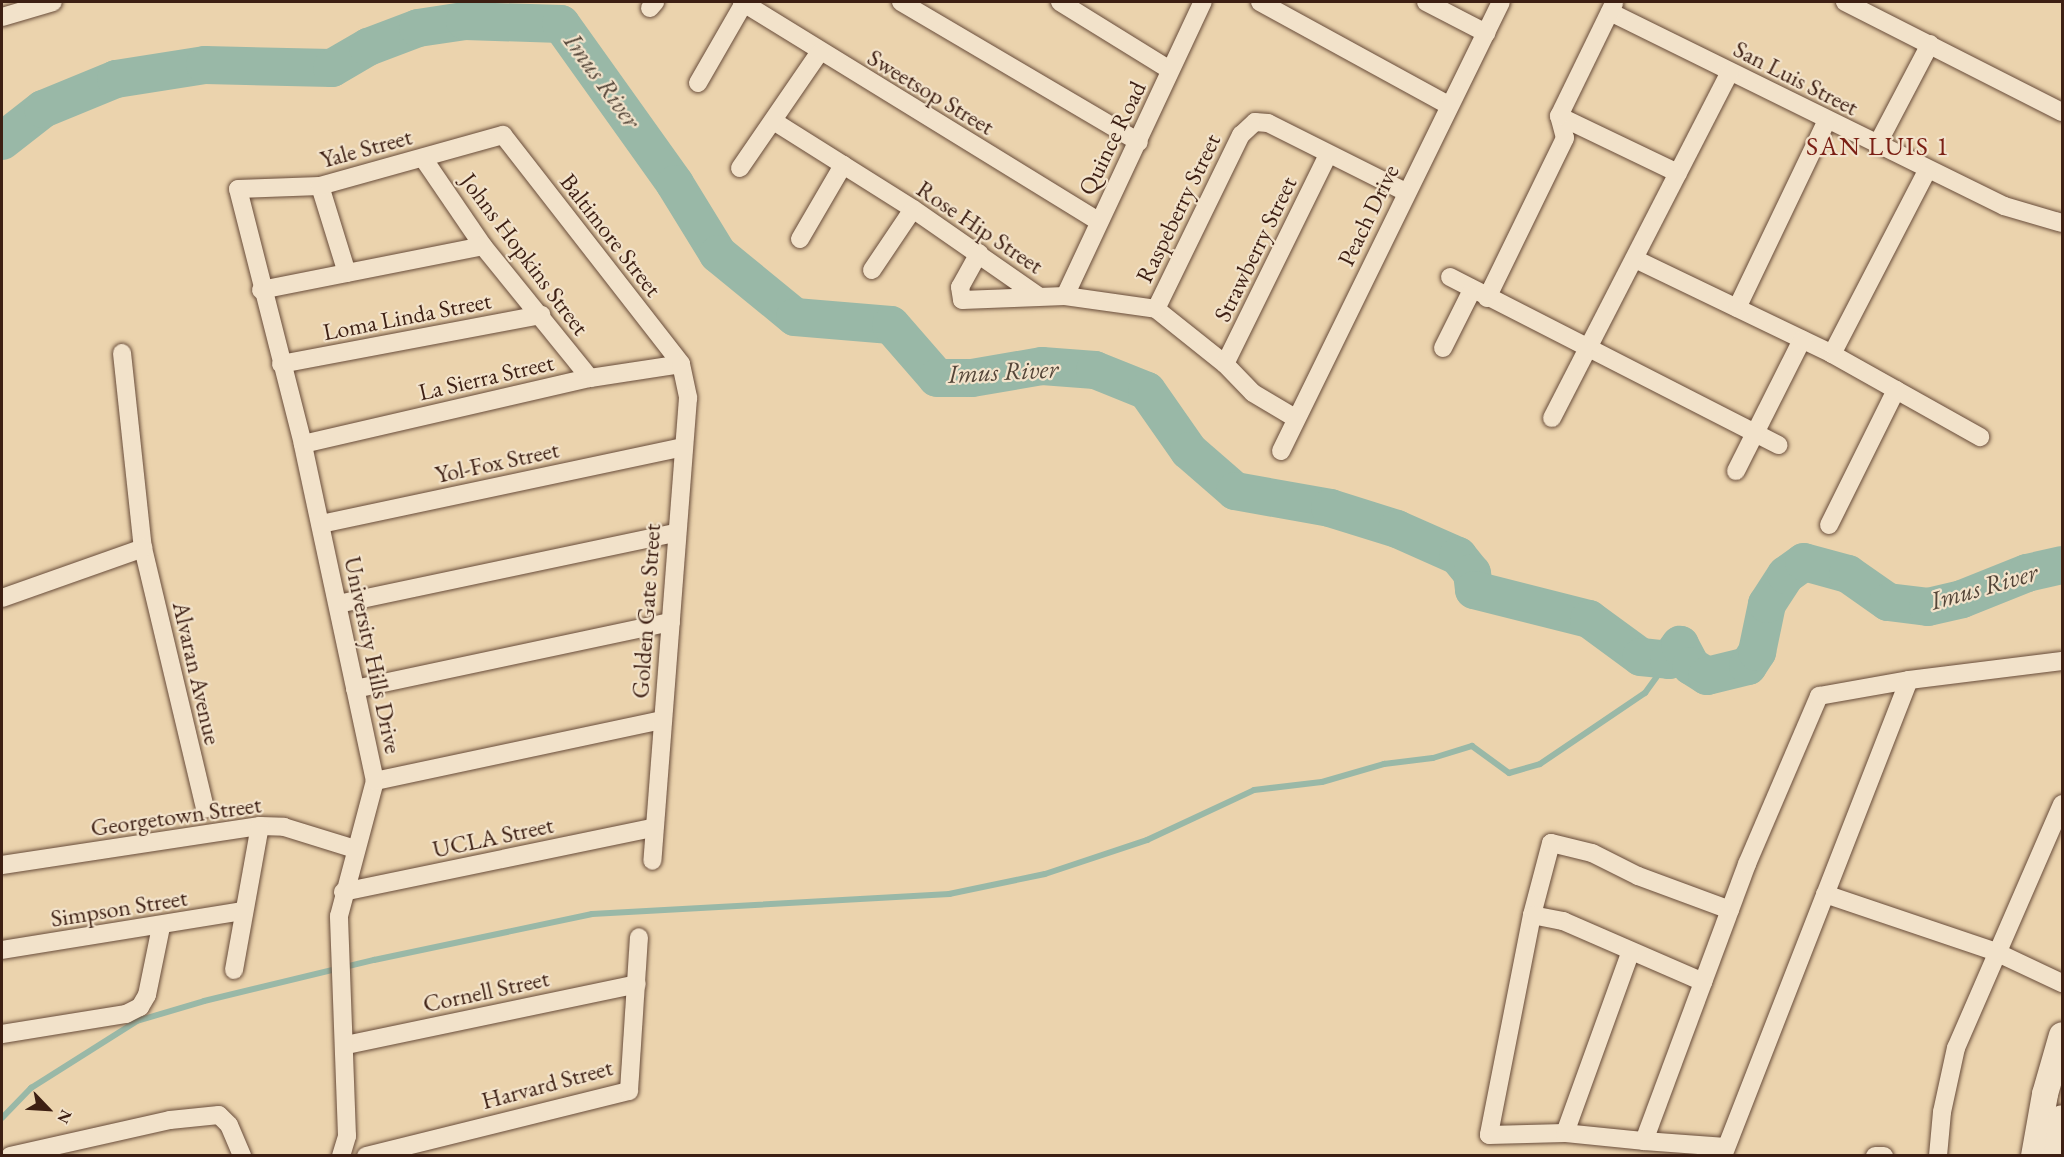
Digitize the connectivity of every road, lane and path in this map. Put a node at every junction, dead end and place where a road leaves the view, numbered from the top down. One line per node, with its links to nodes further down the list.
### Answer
1 (53, 2): 11 (street)
2 (743, 2): 14 (street, Sweetsop Street); 17 (street)
3 (901, 2): 24 (street)
4 (1060, 2): 15 (street)
5 (1203, 2): 15 (street, Quince Road)
6 (1260, 2): 18 (street)
7 (1426, 2): 12 (street)
8 (1501, 2): 12 (street, Peach Drive)
9 (1845, 2): 13 (street)
10 (1612, 7): 16 (street, San Luis Street); 20 (street)
11 (2, 17)
12 (1486, 33): 18 (street, Peach Drive)
13 (1930, 45): 19 (street); 25 (street)
14 (819, 53): 22 (street); 36 (street, Sweetsop Street)
15 (1170, 70): 24 (street, Quince Road)
16 (1730, 72): 21 (street, San Luis Street); 31 (street)
17 (698, 83)
18 (1448, 105): 34 (street, Peach Drive)
19 (2062, 112)
20 (1559, 116): 31 (street); 46 (street)
21 (1827, 120): 25 (street, San Luis Street); 49 (street)
22 (775, 122): 28 (street, Rose Hip Street); 29 (street)
23 (503, 135): 27 (street, Yale Street); 58 (street, Baltimore Street)
24 (1138, 142): 36 (street, Quince Road)
25 (1878, 146): 30 (street, San Luis Street)
26 (1328, 154): 34 (street, Raspeberry Street); 50 (street, Raspeberry Street); 59 (street, Strawberry Street)
27 (423, 158): 32 (street, Yale Street); 39 (street, Johns Hopkins Street)
28 (843, 165): 35 (street, Rose Hip Street); 38 (street)
29 (740, 168)
30 (1927, 171): 37 (street, San Luis Street); 56 (street)
31 (1678, 173): 41 (street)
32 (320, 186): 33 (street, Yale Street); 43 (street)
33 (238, 189): 45 (street, University Hills Drive)
34 (1406, 192): 62 (street, Peach Drive)
35 (913, 209): 40 (street, Rose Hip Street); 42 (street)
36 (1098, 221): 48 (street, Quince Road)
37 (2062, 223)
38 (800, 239)
39 (483, 246): 43 (street); 51 (street, Johns Hopkins Street)
40 (979, 252): 47 (street, Rose Hip Street); 47 (street)
41 (1635, 259): 49 (street); 54 (street)
42 (872, 270)
43 (347, 273): 45 (street)
44 (1450, 277): 46 (street)
45 (261, 290): 57 (street, University Hills Drive)
46 (1479, 294): 53 (street); 54 (street)
47 (1038, 296): 48 (street, Rose Hip Street)
48 (1065, 296): 50 (street, Rose Hip Street)
49 (1737, 308): 52 (street)
50 (1156, 309): 59 (street)
51 (541, 315): 57 (street, Loma Linda Street); 60 (street, Johns Hopkins Street)
52 (1802, 340): 56 (street); 64 (street)
53 (1443, 348)
54 (1587, 349): 63 (street); 64 (street)
55 (122, 353): 74 (street, Alvaran Avenue)
56 (1832, 354): 61 (street)
57 (281, 364): 66 (street, University Hills Drive)
58 (681, 364): 60 (street, La Sierra Street); 68 (street, Golden Gate Street)
59 (1225, 364): 62 (street)
60 (590, 378): 66 (street, La Sierra Street)
61 (1896, 390): 65 (street); 72 (street)
62 (1295, 418): 69 (street, Peach Drive)
63 (1552, 418)
64 (1754, 433): 67 (street); 70 (street)
65 (1980, 437)
66 (303, 444): 71 (street, University Hills Drive)
67 (1778, 445)
68 (683, 447): 71 (street, Yol-Fox Street); 73 (street, Golden Gate Street)
69 (1281, 451)
70 (1736, 471)
71 (321, 524): 76 (street, University Hills Drive)
72 (1829, 525)
73 (675, 533): 76 (street); 77 (street, Golden Gate Street)
74 (143, 548): 75 (street); 84 (street, Alvaran Avenue)
75 (2, 598)
76 (338, 604): 80 (street, University Hills Drive)
77 (671, 622): 80 (street); 81 (street, Golden Gate Street)
78 (2062, 661): 79 (street)
79 (1909, 680): 91 (street); 92 (street)
80 (355, 689): 82 (street, University Hills Drive)
81 (663, 720): 82 (street); 86 (street, Golden Gate Street)
82 (375, 781): 87 (street, University Hills Drive)
83 (2062, 804): 99 (street)
84 (205, 808)
85 (260, 826): 87 (street, Georgetown Street); 89 (street, Georgetown Street); 93 (street)
86 (652, 828): 88 (street, Golden Gate Street); 90 (street, UCLA Street)
87 (356, 849): 90 (street, University Hills Drive)
88 (652, 861)
89 (2, 866)
90 (343, 892): 106 (street, University Hills Drive)
91 (1825, 894): 99 (street); 111 (street)
92 (1730, 910): 94 (street); 101 (street)
93 (244, 911): 95 (street, Simpson Street); 100 (street)
94 (1532, 915): 98 (street); 108 (street)
95 (161, 927): 97 (street, Simpson Street); 104 (street)
96 (639, 937): 103 (street, Harvard Street)
97 (2, 950)
98 (1630, 952): 101 (street); 108 (street)
99 (1996, 952): 102 (street); 119 (street)
100 (234, 970)
101 (1703, 982): 110 (street)
102 (2062, 982)
103 (637, 984): 106 (street, Cornell Street); 116 (street, Harvard Street)
104 (2, 1034)
105 (2062, 1035): 120 (street)
106 (346, 1045): 109 (street, University Hills Drive)
107 (2062, 1118): 121 (street)
108 (1565, 1133): 110 (street)
109 (347, 1136): 114 (street, University Hills Drive); 115 (street, University Hills Drive)
110 (1644, 1141): 111 (street)
111 (1724, 1151)
112 (10, 1155): 113 (street)
113 (242, 1155)
114 (341, 1155)
115 (358, 1155)
116 (366, 1155)
117 (1875, 1155): 118 (street)
118 (1884, 1155)
119 (1938, 1155)
120 (2034, 1155)
121 (2057, 1155)

